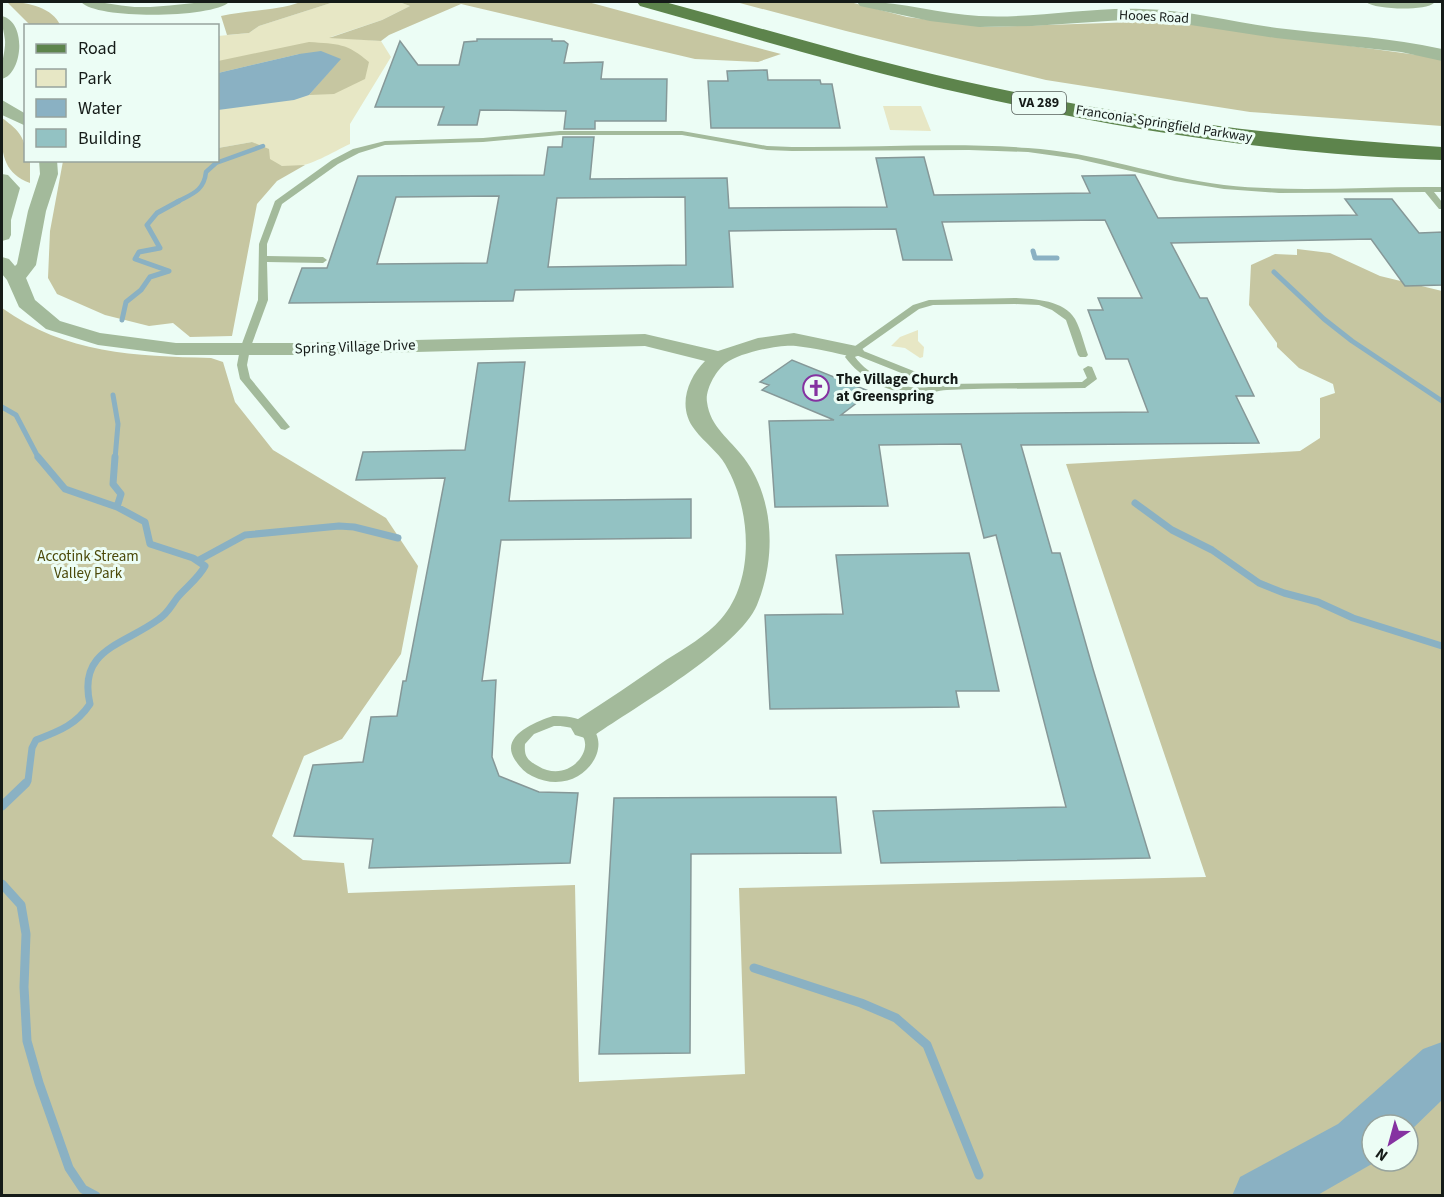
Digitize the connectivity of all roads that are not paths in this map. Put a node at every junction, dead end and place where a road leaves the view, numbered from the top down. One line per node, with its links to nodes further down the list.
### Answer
1 (88, 2): 2 (street)
2 (222, 2)
3 (646, 2): 14 (main road, Franconia-Springfield Parkway / VA 289)
4 (698, 2): 13 (main road, Franconia-Springfield Parkway / VA 289)
5 (866, 2): 9 (street, Hooes Road)
6 (1373, 2): 7 (street)
7 (1427, 3)
8 (2, 20): 10 (street)
9 (1443, 55)
10 (2, 74)
11 (2, 105): 12 (street)
12 (24, 121)
13 (1443, 139)
14 (1443, 154)
15 (48, 162): 19 (street)
16 (2, 179): 20 (street)
17 (1427, 189): 18 (lane); 21 (lane); 23 (lane)
18 (1443, 190)
19 (42, 195): 20 (street); 26 (street)
20 (8, 198): 22 (street)
21 (1443, 207)
22 (2, 235)
23 (262, 260): 24 (lane); 27 (lane)
24 (323, 260)
25 (2, 263): 26 (street, Spring Village Drive)
26 (16, 278): 27 (street, Spring Village Drive)
27 (245, 349): 30 (street, Spring Village Drive); 33 (lane)
28 (854, 351): 29 (lane); 30 (street); 32 (lane); 32 (lane)
29 (1083, 355)
30 (719, 358): 34 (street)
31 (1088, 369): 32 (lane)
32 (945, 387)
33 (285, 427)
34 (585, 728): 34 (lane)

